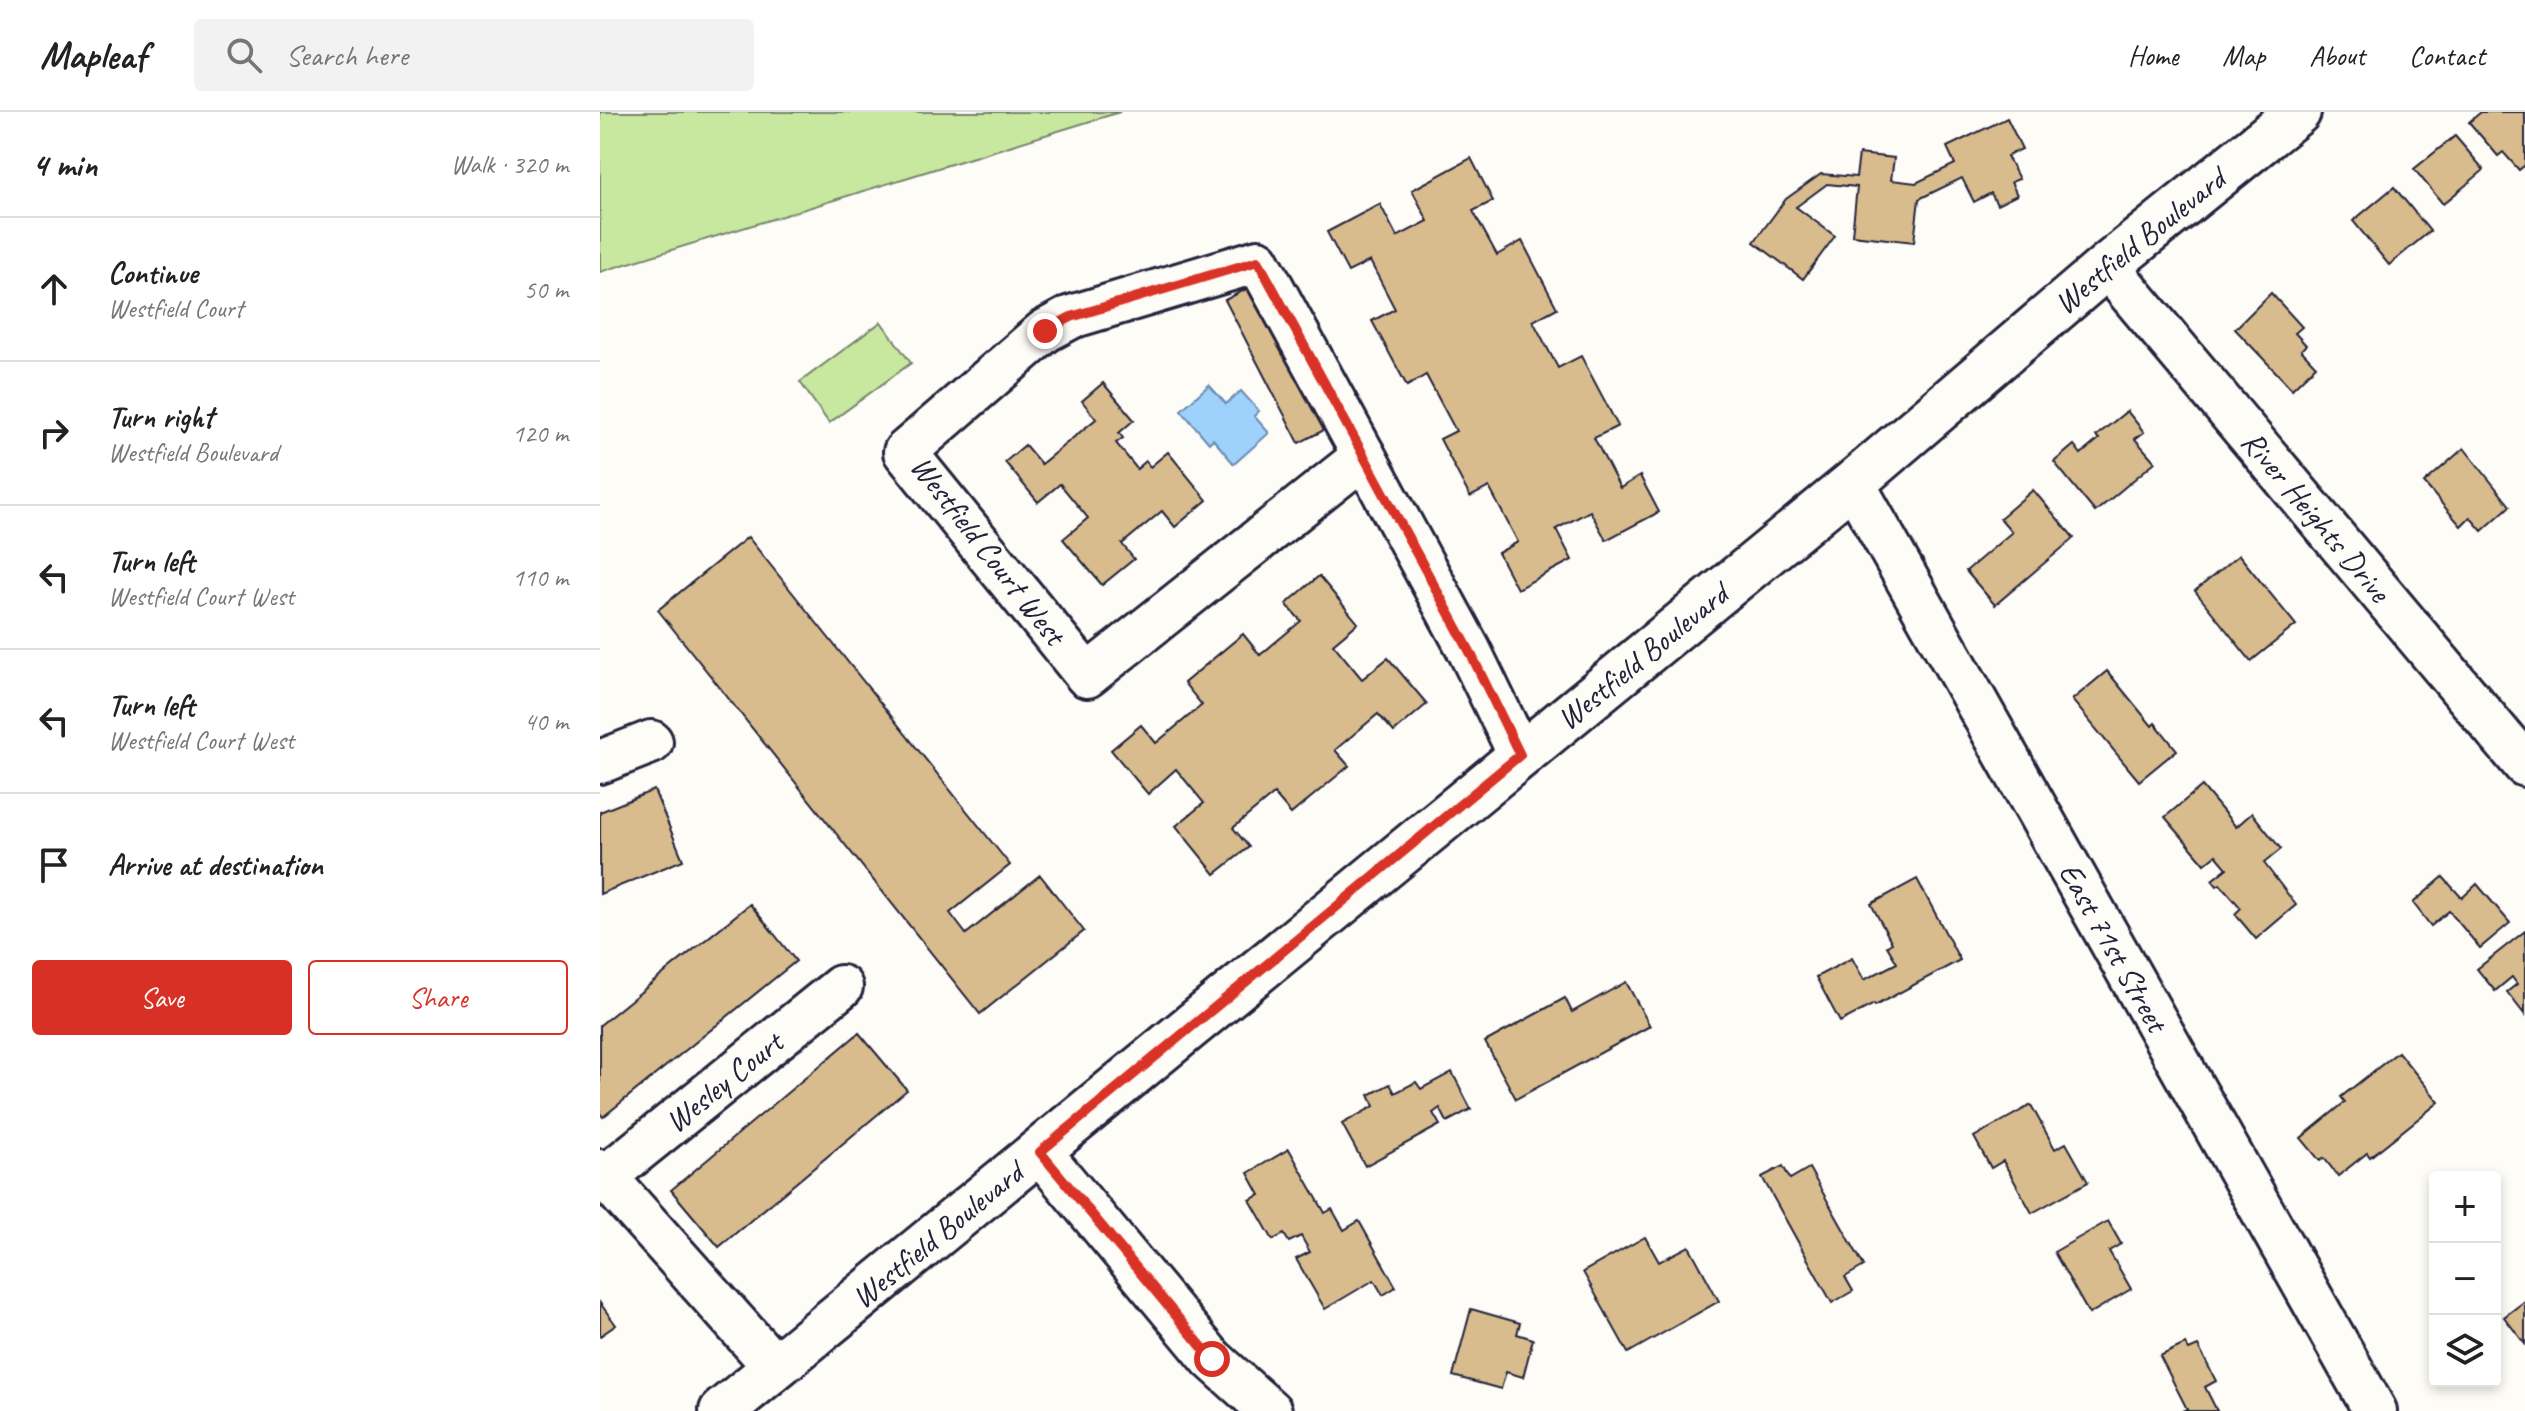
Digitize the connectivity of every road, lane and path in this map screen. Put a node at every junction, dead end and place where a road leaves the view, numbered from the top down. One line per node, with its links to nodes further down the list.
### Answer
1 (2298, 112): 2 (street, Westfield Boulevard)
2 (2107, 266): 4 (street, Westfield Boulevard); 8 (street, River Heights Drive)
3 (1364, 456): 3 (street, Westfield Court West); 6 (street, Westfield Court West)
4 (1853, 483): 6 (street, Westfield Boulevard); 15 (street, East 71st Street)
5 (651, 742): 7 (street)
6 (1520, 755): 10 (street, Westfield Boulevard)
7 (600, 762)
8 (2525, 765)
9 (841, 987): 11 (street, Wesley Court)
10 (1040, 1152): 12 (street, Westfield Boulevard); 14 (street)
11 (602, 1174): 12 (street)
12 (775, 1367): 13 (street, Westfield Boulevard)
13 (722, 1411)
14 (1270, 1411)
15 (2375, 1411)

